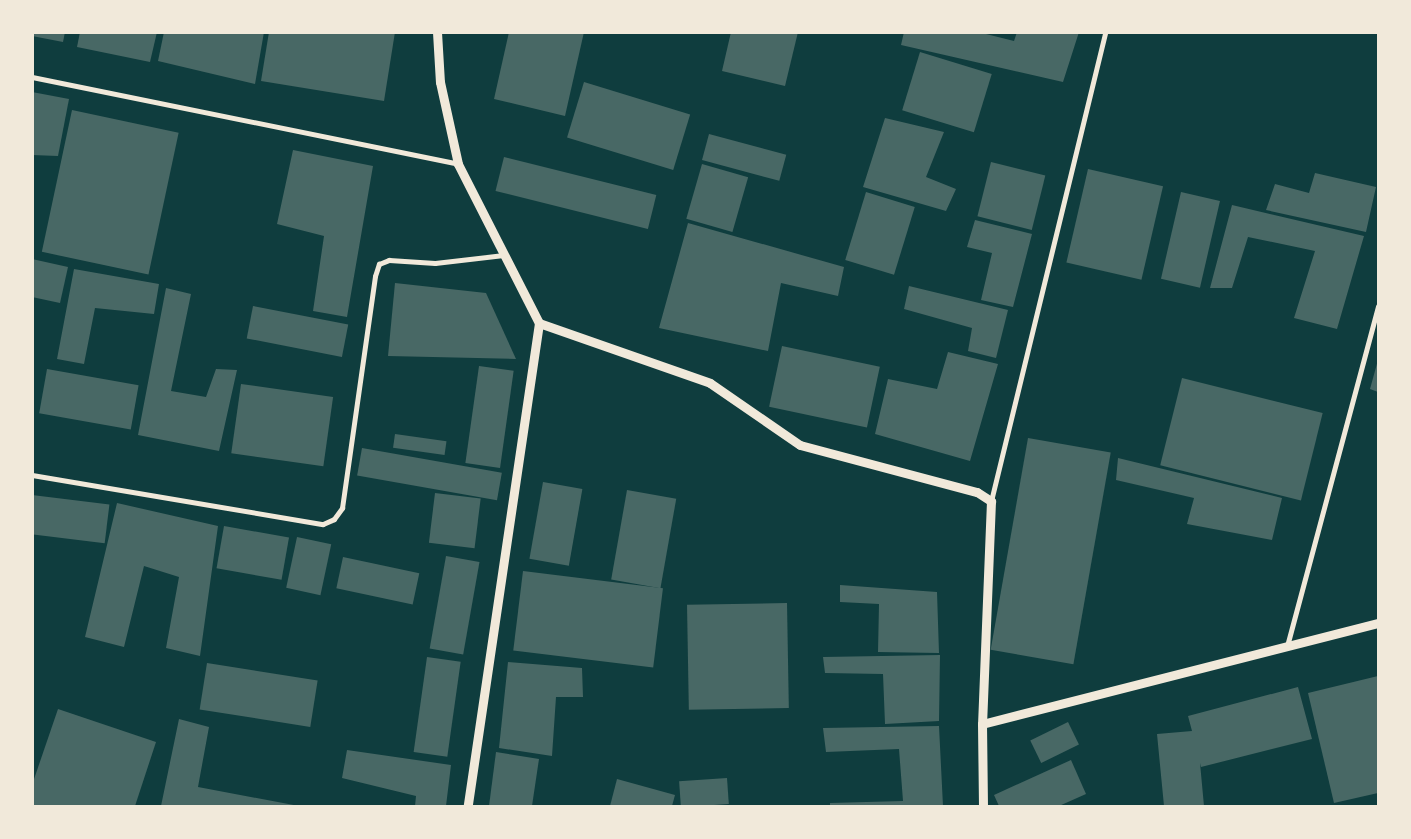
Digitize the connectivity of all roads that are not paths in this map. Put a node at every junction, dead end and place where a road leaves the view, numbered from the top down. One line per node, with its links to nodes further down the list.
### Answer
1 (437, 32): 4 (street)
2 (1105, 32): 9 (street)
3 (32, 77): 4 (street)
4 (458, 164): 5 (street)
5 (504, 254): 7 (street); 8 (street)
6 (1378, 306): 11 (street)
7 (539, 323): 9 (street); 13 (street)
8 (32, 475)
9 (991, 502): 12 (street)
10 (1378, 623): 11 (street)
11 (1287, 646): 12 (street)
12 (982, 724): 14 (street)
13 (468, 806)
14 (983, 806)

